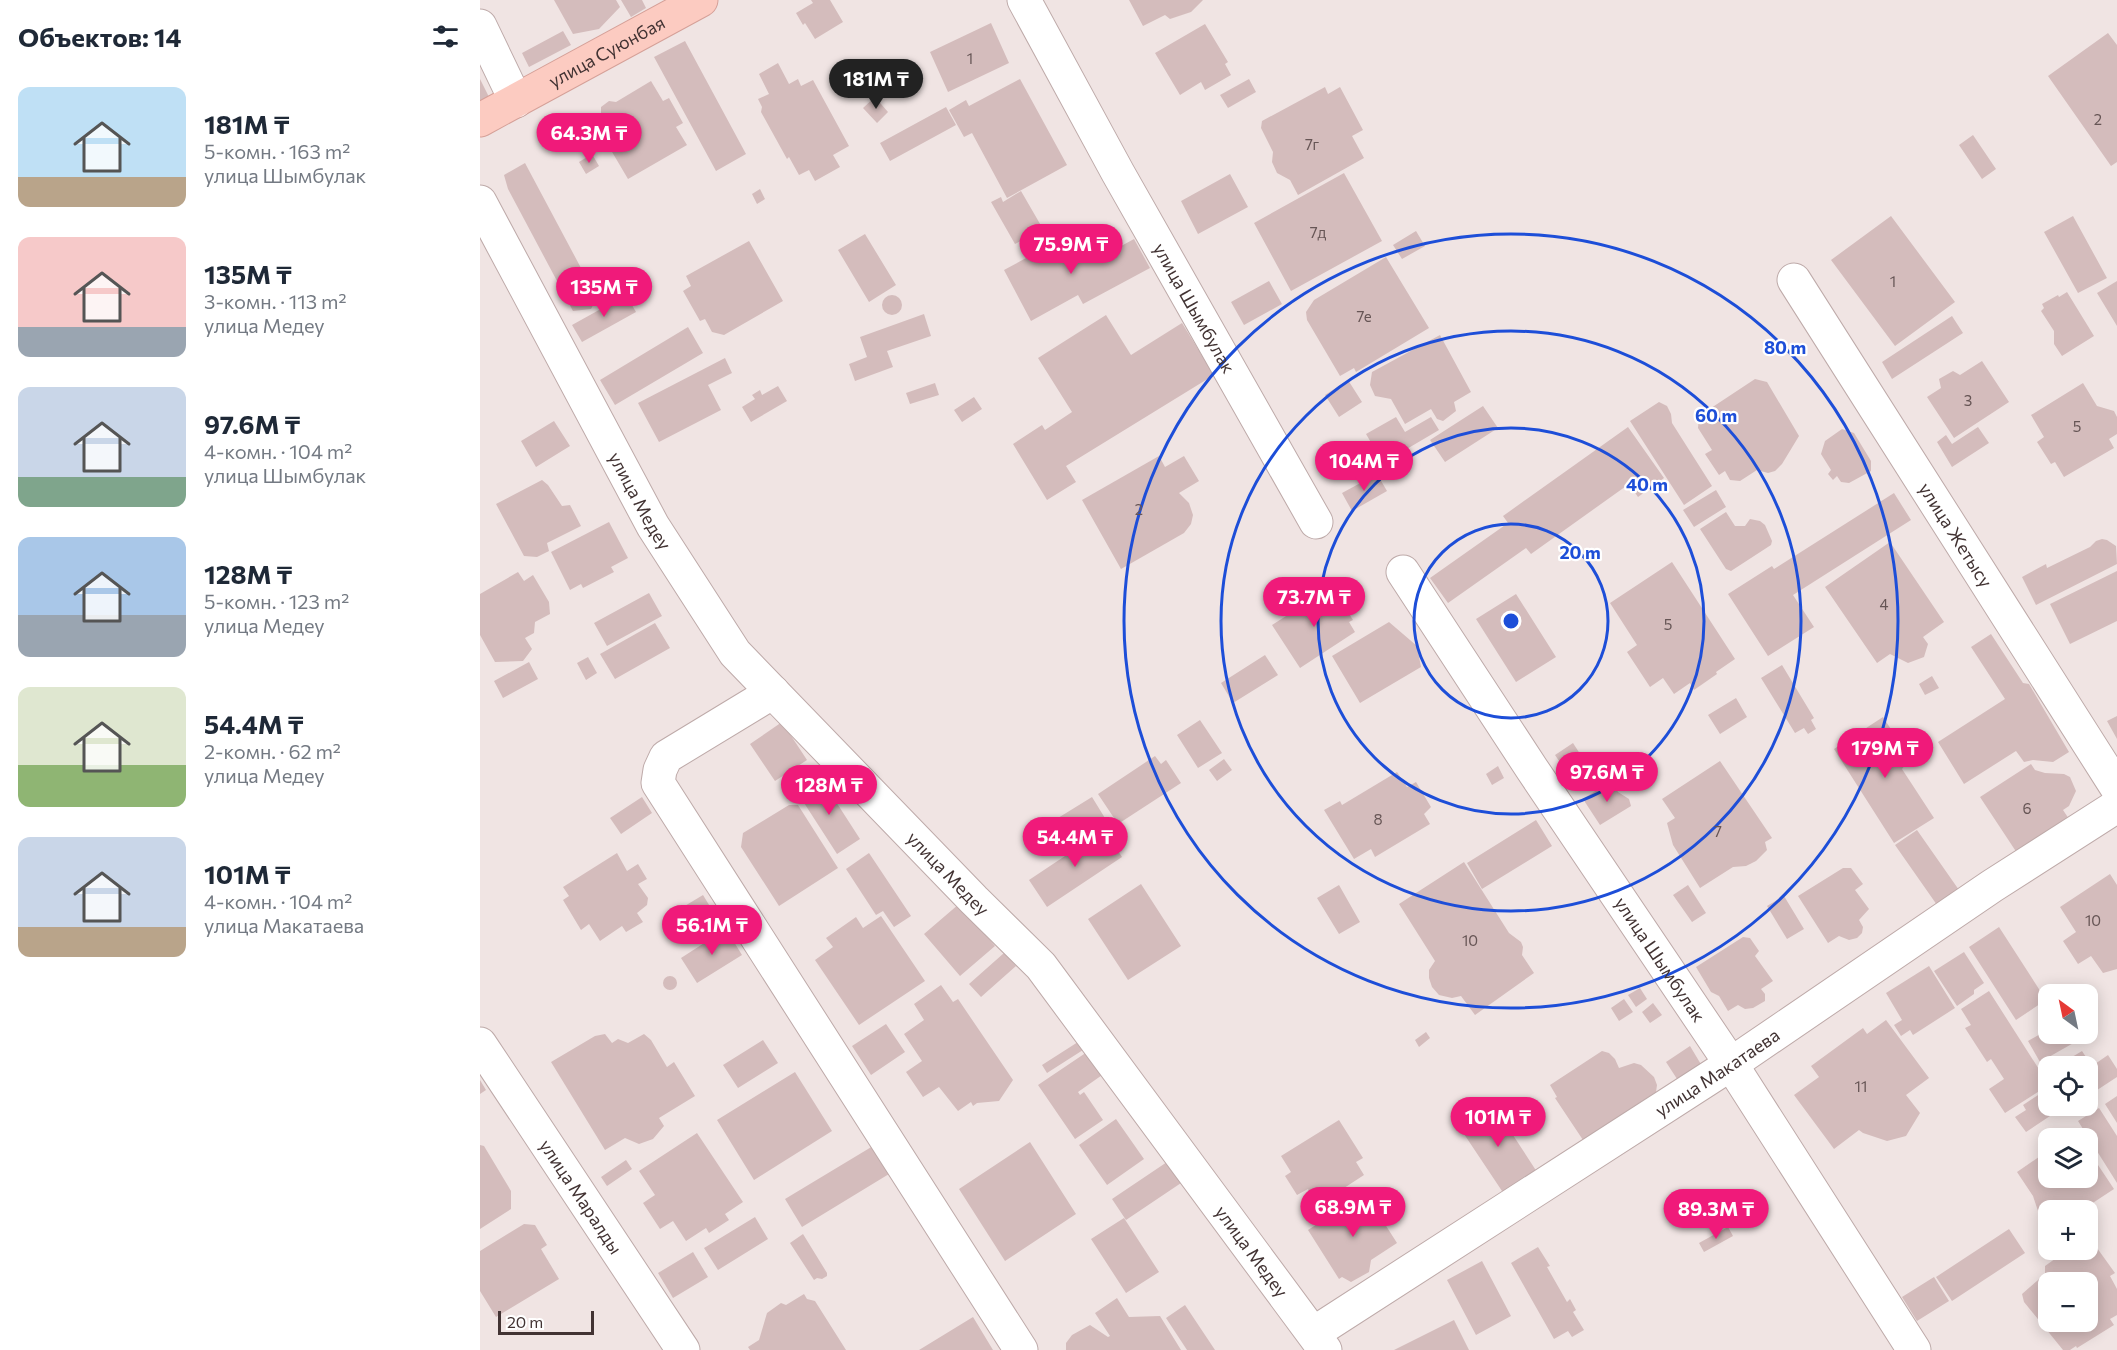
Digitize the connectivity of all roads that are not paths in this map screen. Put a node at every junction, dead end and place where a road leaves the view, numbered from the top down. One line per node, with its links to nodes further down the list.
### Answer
1 (701, 0): 4 (street, улица Суюнбая)
2 (1024, 0): 8 (street, улица Шымбулак)
3 (480, 26): 4 (street)
4 (516, 101): 5 (street, улица Суюнбая)
5 (480, 120)
6 (480, 202): 10 (street, улица Медеу)
7 (1794, 280): 11 (street, улица Жетысу)
8 (1316, 522)
9 (1403, 572): 14 (street, улица Шымбулак)
10 (773, 692): 15 (street, улица Медеу); 17 (street)
11 (2117, 788)
12 (2117, 806): 14 (street, улица Макатаева)
13 (480, 1044): 16 (street, улица Маралды)
14 (1731, 1064): 15 (street, улица Макатаева); 18 (street, улица Шымбулак)
15 (1320, 1342)
16 (683, 1350)
17 (1021, 1350)
18 (1914, 1350)

